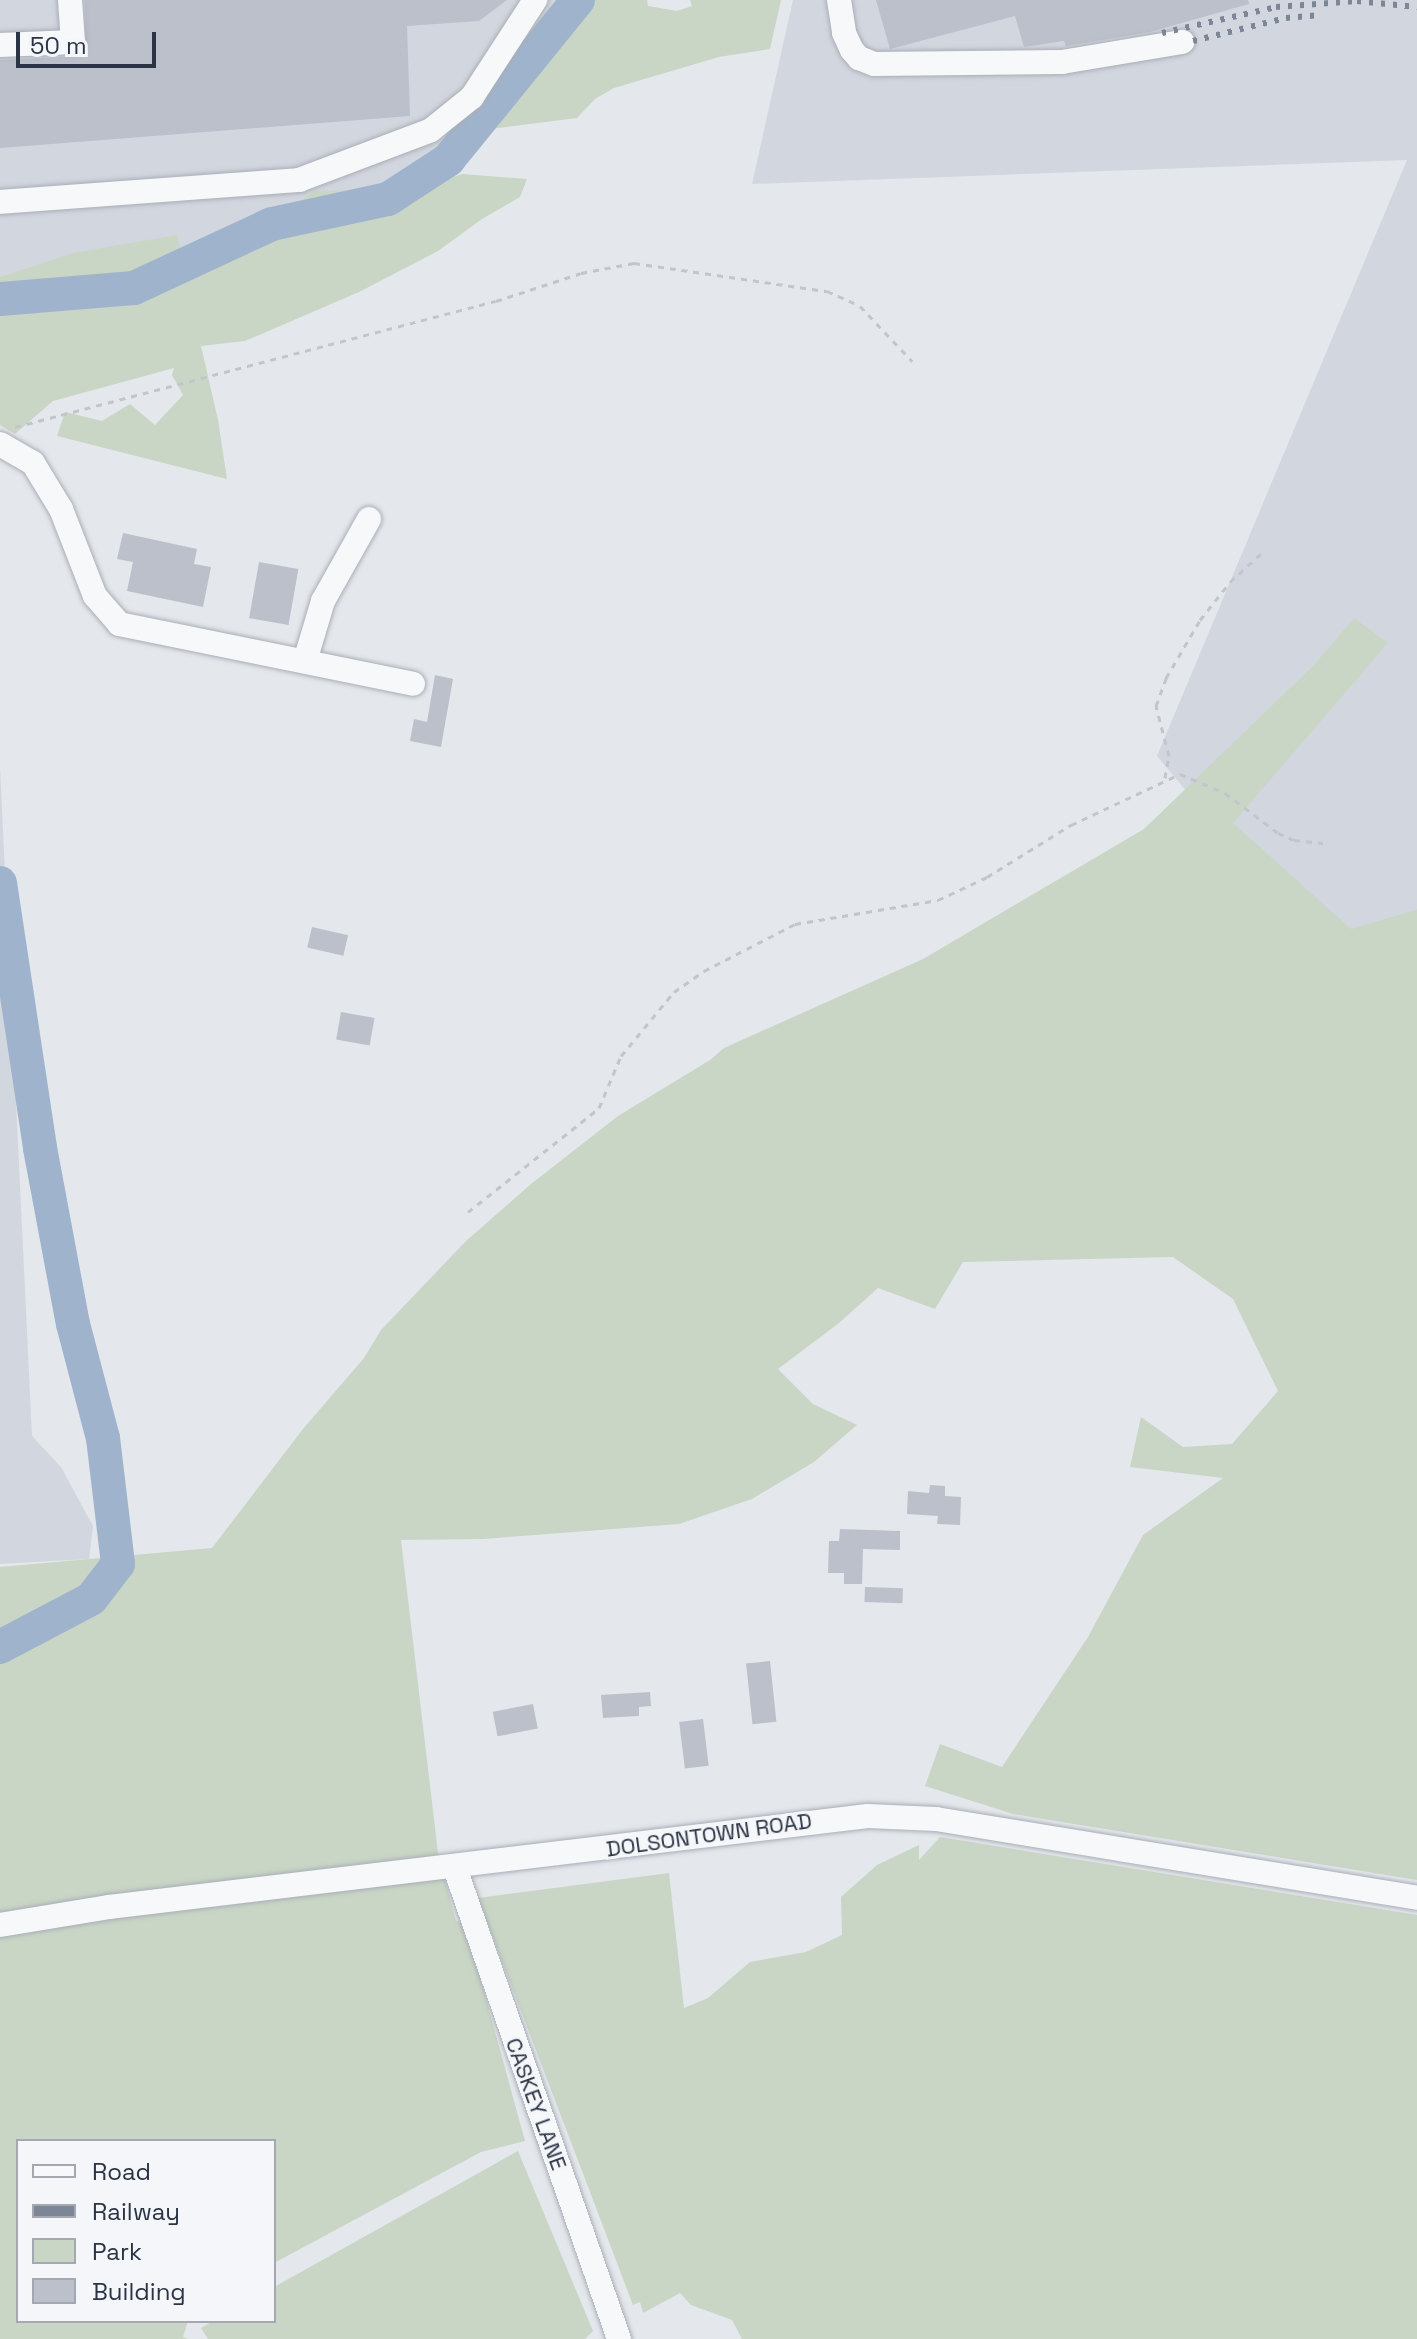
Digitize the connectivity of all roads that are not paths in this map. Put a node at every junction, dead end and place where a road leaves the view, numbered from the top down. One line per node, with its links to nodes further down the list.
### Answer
1 (70, 0): 5 (street)
2 (535, 0): 6 (street)
3 (839, 0): 4 (street)
4 (1182, 42)
5 (0, 45)
6 (0, 202)
7 (7, 436): 9 (street)
8 (369, 519): 9 (street)
9 (305, 661): 10 (street)
10 (413, 684)
11 (455, 1868): 12 (street, DOLSONTOWN ROAD); 13 (street, DOLSONTOWN ROAD); 14 (street, CASKEY LANE)
12 (1417, 1898)
13 (0, 1925)
14 (619, 2339)

